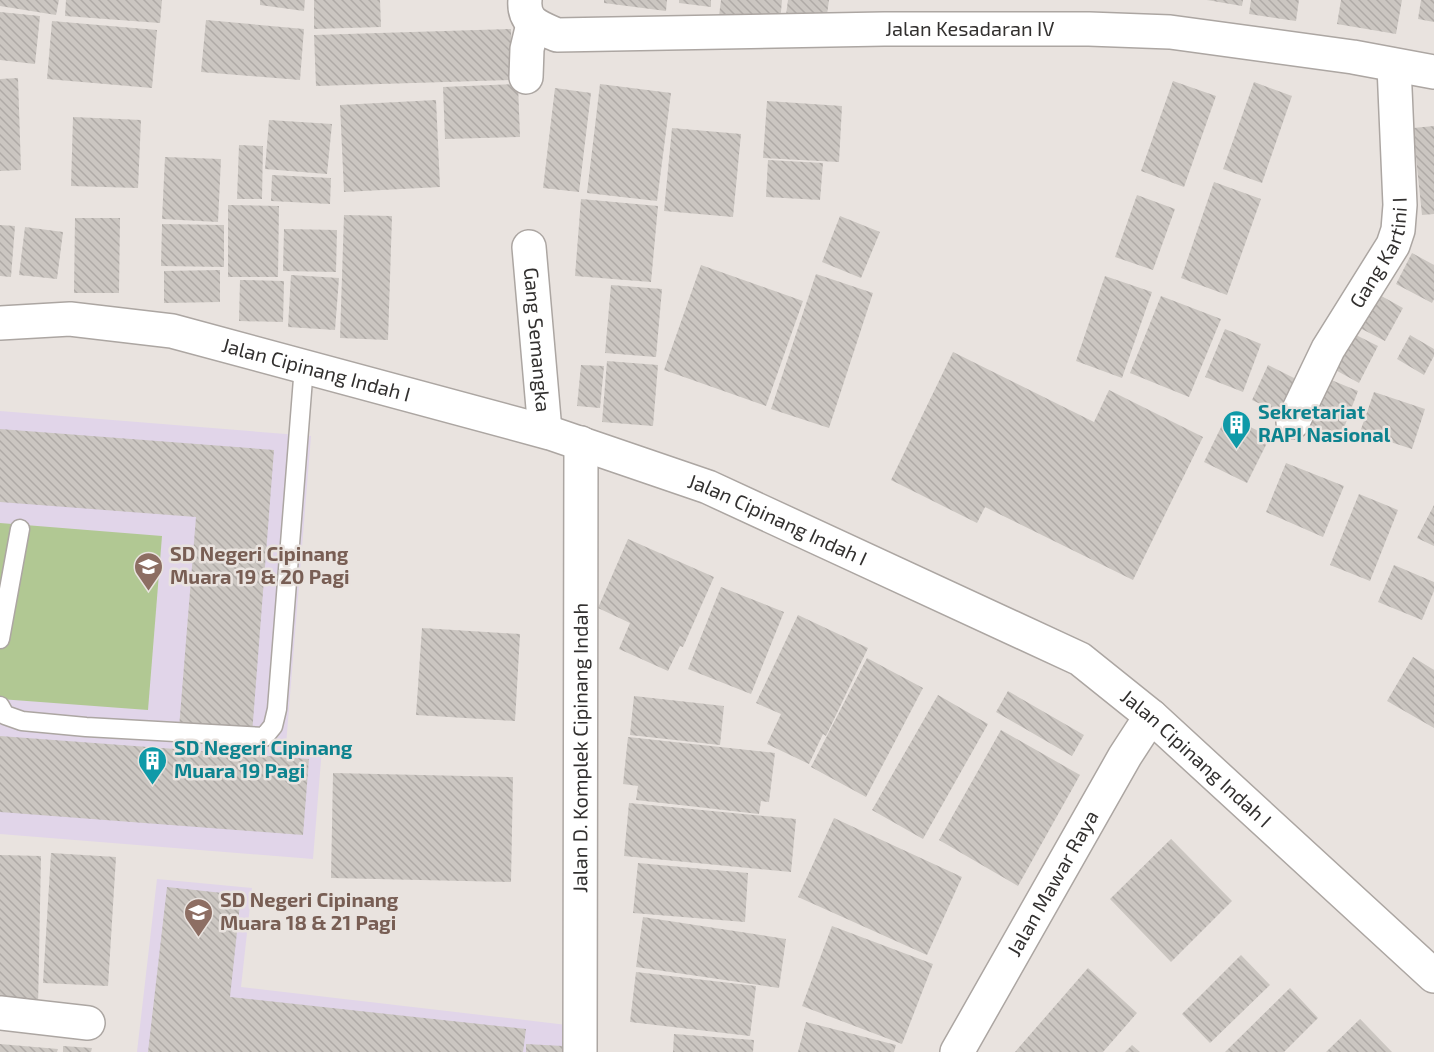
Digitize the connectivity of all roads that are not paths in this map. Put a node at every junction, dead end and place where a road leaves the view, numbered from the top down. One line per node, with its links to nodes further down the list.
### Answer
1 (529, 12): 2 (street, Jalan Kesadaran IV); 4 (street)
2 (1394, 66): 3 (street, Jalan Kesadaran IV); 8 (street, Gang Kartini I)
3 (1434, 72)
4 (526, 77)
5 (529, 247): 9 (street, Gang Semangka)
6 (0, 323): 7 (street, Jalan Cipinang Indah I)
7 (304, 366): 9 (street, Jalan Cipinang Indah I); 13 (lane)
8 (1293, 422)
9 (545, 431): 10 (street, Jalan Cipinang Indah I)
10 (581, 442): 14 (street, Jalan Cipinang Indah I); 18 (street, Jalan D. Komplek Cipinang Indah)
11 (20, 529): 12 (lane)
12 (0, 639)
13 (0, 706)
14 (1151, 716): 15 (street, Jalan Cipinang Indah I); 19 (street, Jalan Mawar Raya)
15 (1434, 976)
16 (0, 1013): 17 (street)
17 (88, 1023)
18 (580, 1052)
19 (957, 1052)

